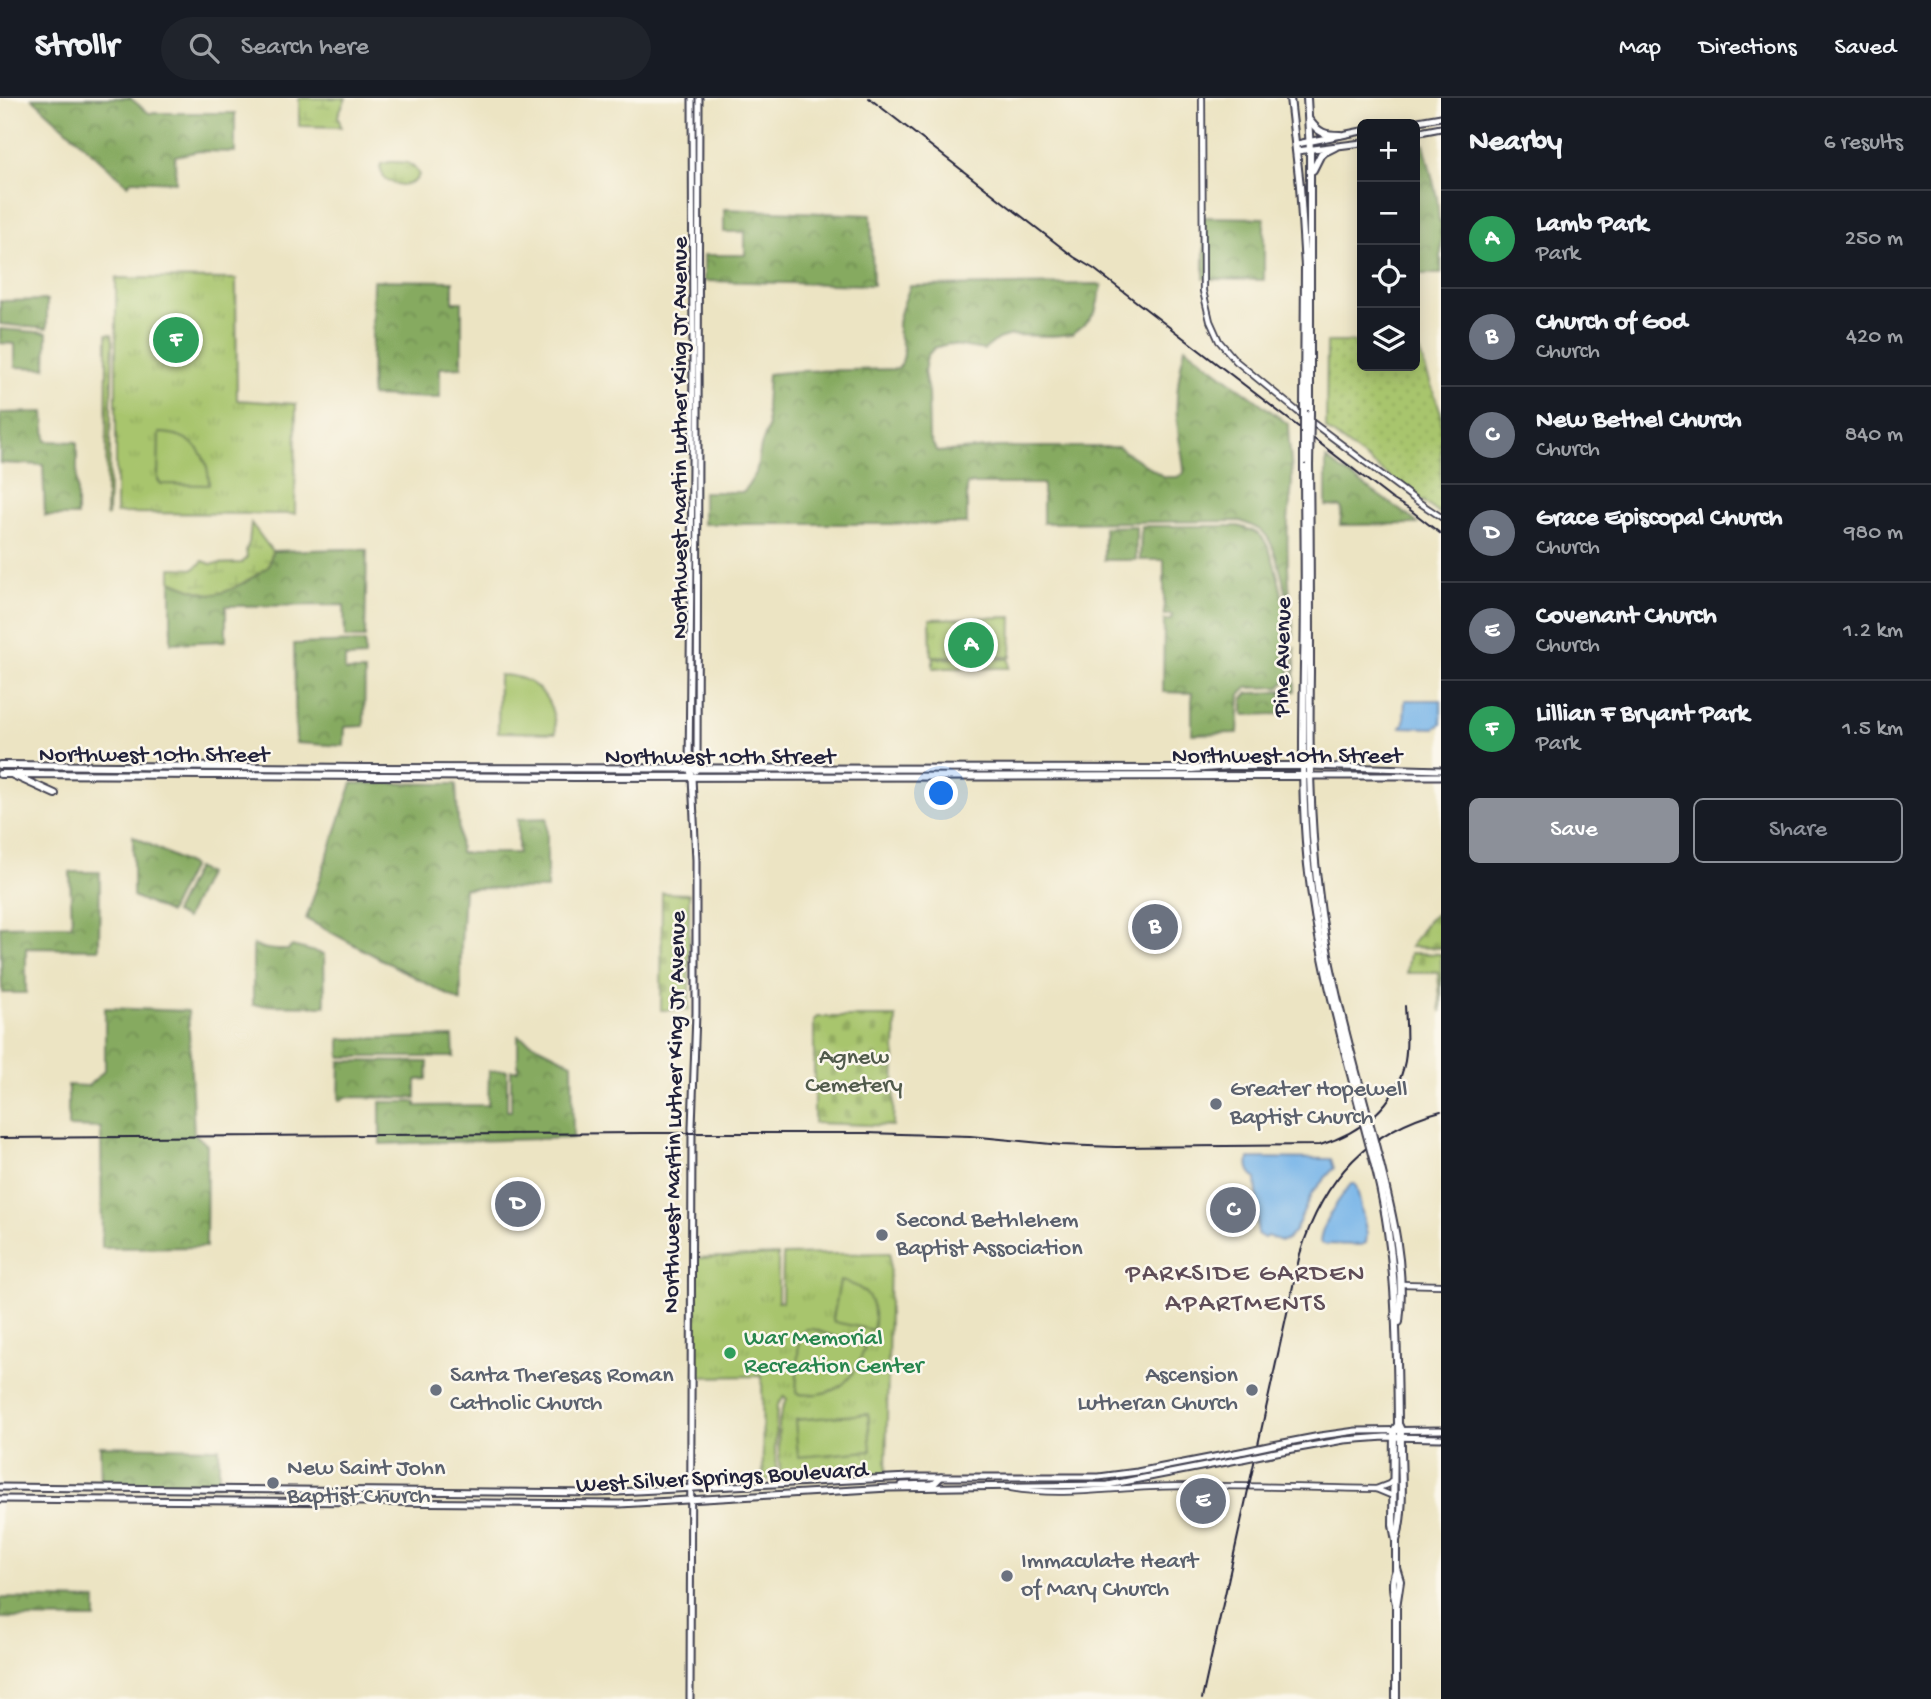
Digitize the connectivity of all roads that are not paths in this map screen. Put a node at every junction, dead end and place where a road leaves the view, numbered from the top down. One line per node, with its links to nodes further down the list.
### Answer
1 (692, 98): 6 (main road, Northwest Martin Luther King Jr Avenue)
2 (699, 98): 7 (main road, Northwest Martin Luther King Jr Avenue)
3 (1202, 98): 21 (street)
4 (1290, 98): 18 (highway, Pine Avenue)
5 (1307, 98): 9 (highway, Pine Avenue)
6 (692, 110): 7 (main road); 26 (main road, Northwest Martin Luther King Jr Avenue)
7 (699, 110): 27 (main road, Northwest Martin Luther King Jr Avenue)
8 (1441, 117): 10 (main road)
9 (1309, 119): 14 (highway); 16 (highway, Pine Avenue)
10 (1420, 121)
11 (1441, 128): 13 (main road)
12 (1357, 132): 14 (main road)
13 (1420, 132)
14 (1340, 135): 16 (main road)
15 (1357, 144): 17 (main road)
16 (1310, 146): 17 (main road); 18 (main road); 19 (highway, Pine Avenue)
17 (1335, 147): 19 (highway)
18 (1297, 148): 20 (highway, Pine Avenue)
19 (1310, 175): 20 (highway, Pine Avenue)
20 (1307, 227): 23 (highway, Pine Avenue, bridge)
21 (1441, 517)
22 (0, 765): 24 (highway, Northwest 10th Street)
23 (1306, 766): 27 (highway, Northwest 10th Street); 28 (main road); 32 (highway, Pine Avenue)
24 (262, 767): 25 (highway, Northwest 10th Street); 31 (highway)
25 (460, 768): 26 (highway, Northwest 10th Street); 34 (highway)
26 (689, 768): 27 (highway, Northwest 10th Street); 35 (main road, Northwest Martin Luther King Jr Avenue)
27 (697, 768): 35 (main road, Northwest Martin Luther King Jr Avenue)
28 (1441, 770)
29 (0, 774): 30 (highway, Northwest 10th Street)
30 (12, 774): 31 (highway, Northwest 10th Street); 36 (highway)
31 (250, 776): 34 (highway, Northwest 10th Street)
32 (1306, 776): 33 (main road, Northwest 10th Street); 35 (highway, Northwest 10th Street); 37 (highway, Pine Avenue, bridge)
33 (1441, 776)
34 (460, 777): 35 (highway, Northwest 10th Street)
35 (692, 777): 49 (main road, Northwest Martin Luther King Jr Avenue)
36 (55, 794)
37 (1377, 1161): 38 (highway, Pine Avenue); 40 (highway, Pine Avenue)
38 (1401, 1283): 39 (street); 40 (highway, Pine Avenue)
39 (1441, 1285)
40 (1398, 1334): 42 (highway, Pine Avenue)
41 (1441, 1430): 42 (main road, West Silver Springs Boulevard)
42 (1398, 1432): 43 (main road, West Silver Springs Boulevard); 45 (main road, West Silver Springs Boulevard, bridge); 46 (highway, Pine Avenue); 47 (main road, West Silver Springs Boulevard, bridge); 64 (highway, Pine Avenue)
43 (1441, 1438)
44 (941, 1477): 45 (main road, West Silver Springs Boulevard); 49 (main road, West Silver Springs Boulevard); 50 (main road)
45 (995, 1478): 51 (main road)
46 (1393, 1479): 52 (street); 57 (highway, Pine Avenue)
47 (1006, 1487): 51 (main road, West Silver Springs Boulevard); 52 (street)
48 (0, 1488): 53 (main road, West Silver Springs Boulevard)
49 (689, 1488): 56 (main road, West Silver Springs Boulevard); 59 (main road, Northwest Martin Luther King Jr Avenue)
50 (889, 1488): 51 (main road, West Silver Springs Boulevard); 59 (main road, West Silver Springs Boulevard)
51 (941, 1488)
52 (1376, 1489): 57 (street)
53 (221, 1490): 54 (main road, West Silver Springs Boulevard); 60 (main road)
54 (261, 1490): 55 (main road, West Silver Springs Boulevard); 61 (main road)
55 (340, 1491): 56 (main road, West Silver Springs Boulevard); 62 (main road)
56 (352, 1491): 63 (main road)
57 (1393, 1496): 64 (highway, Pine Avenue)
58 (0, 1499): 60 (main road, West Silver Springs Boulevard)
59 (690, 1500): 63 (main road, West Silver Springs Boulevard); 65 (main road, Northwest Martin Luther King Jr Avenue)
60 (170, 1501): 61 (main road, West Silver Springs Boulevard)
61 (221, 1501): 62 (main road, West Silver Springs Boulevard)
62 (327, 1502): 63 (main road, West Silver Springs Boulevard)
63 (340, 1502)
64 (1396, 1541): 66 (highway, Pine Avenue)
65 (690, 1699)
66 (1396, 1699)

